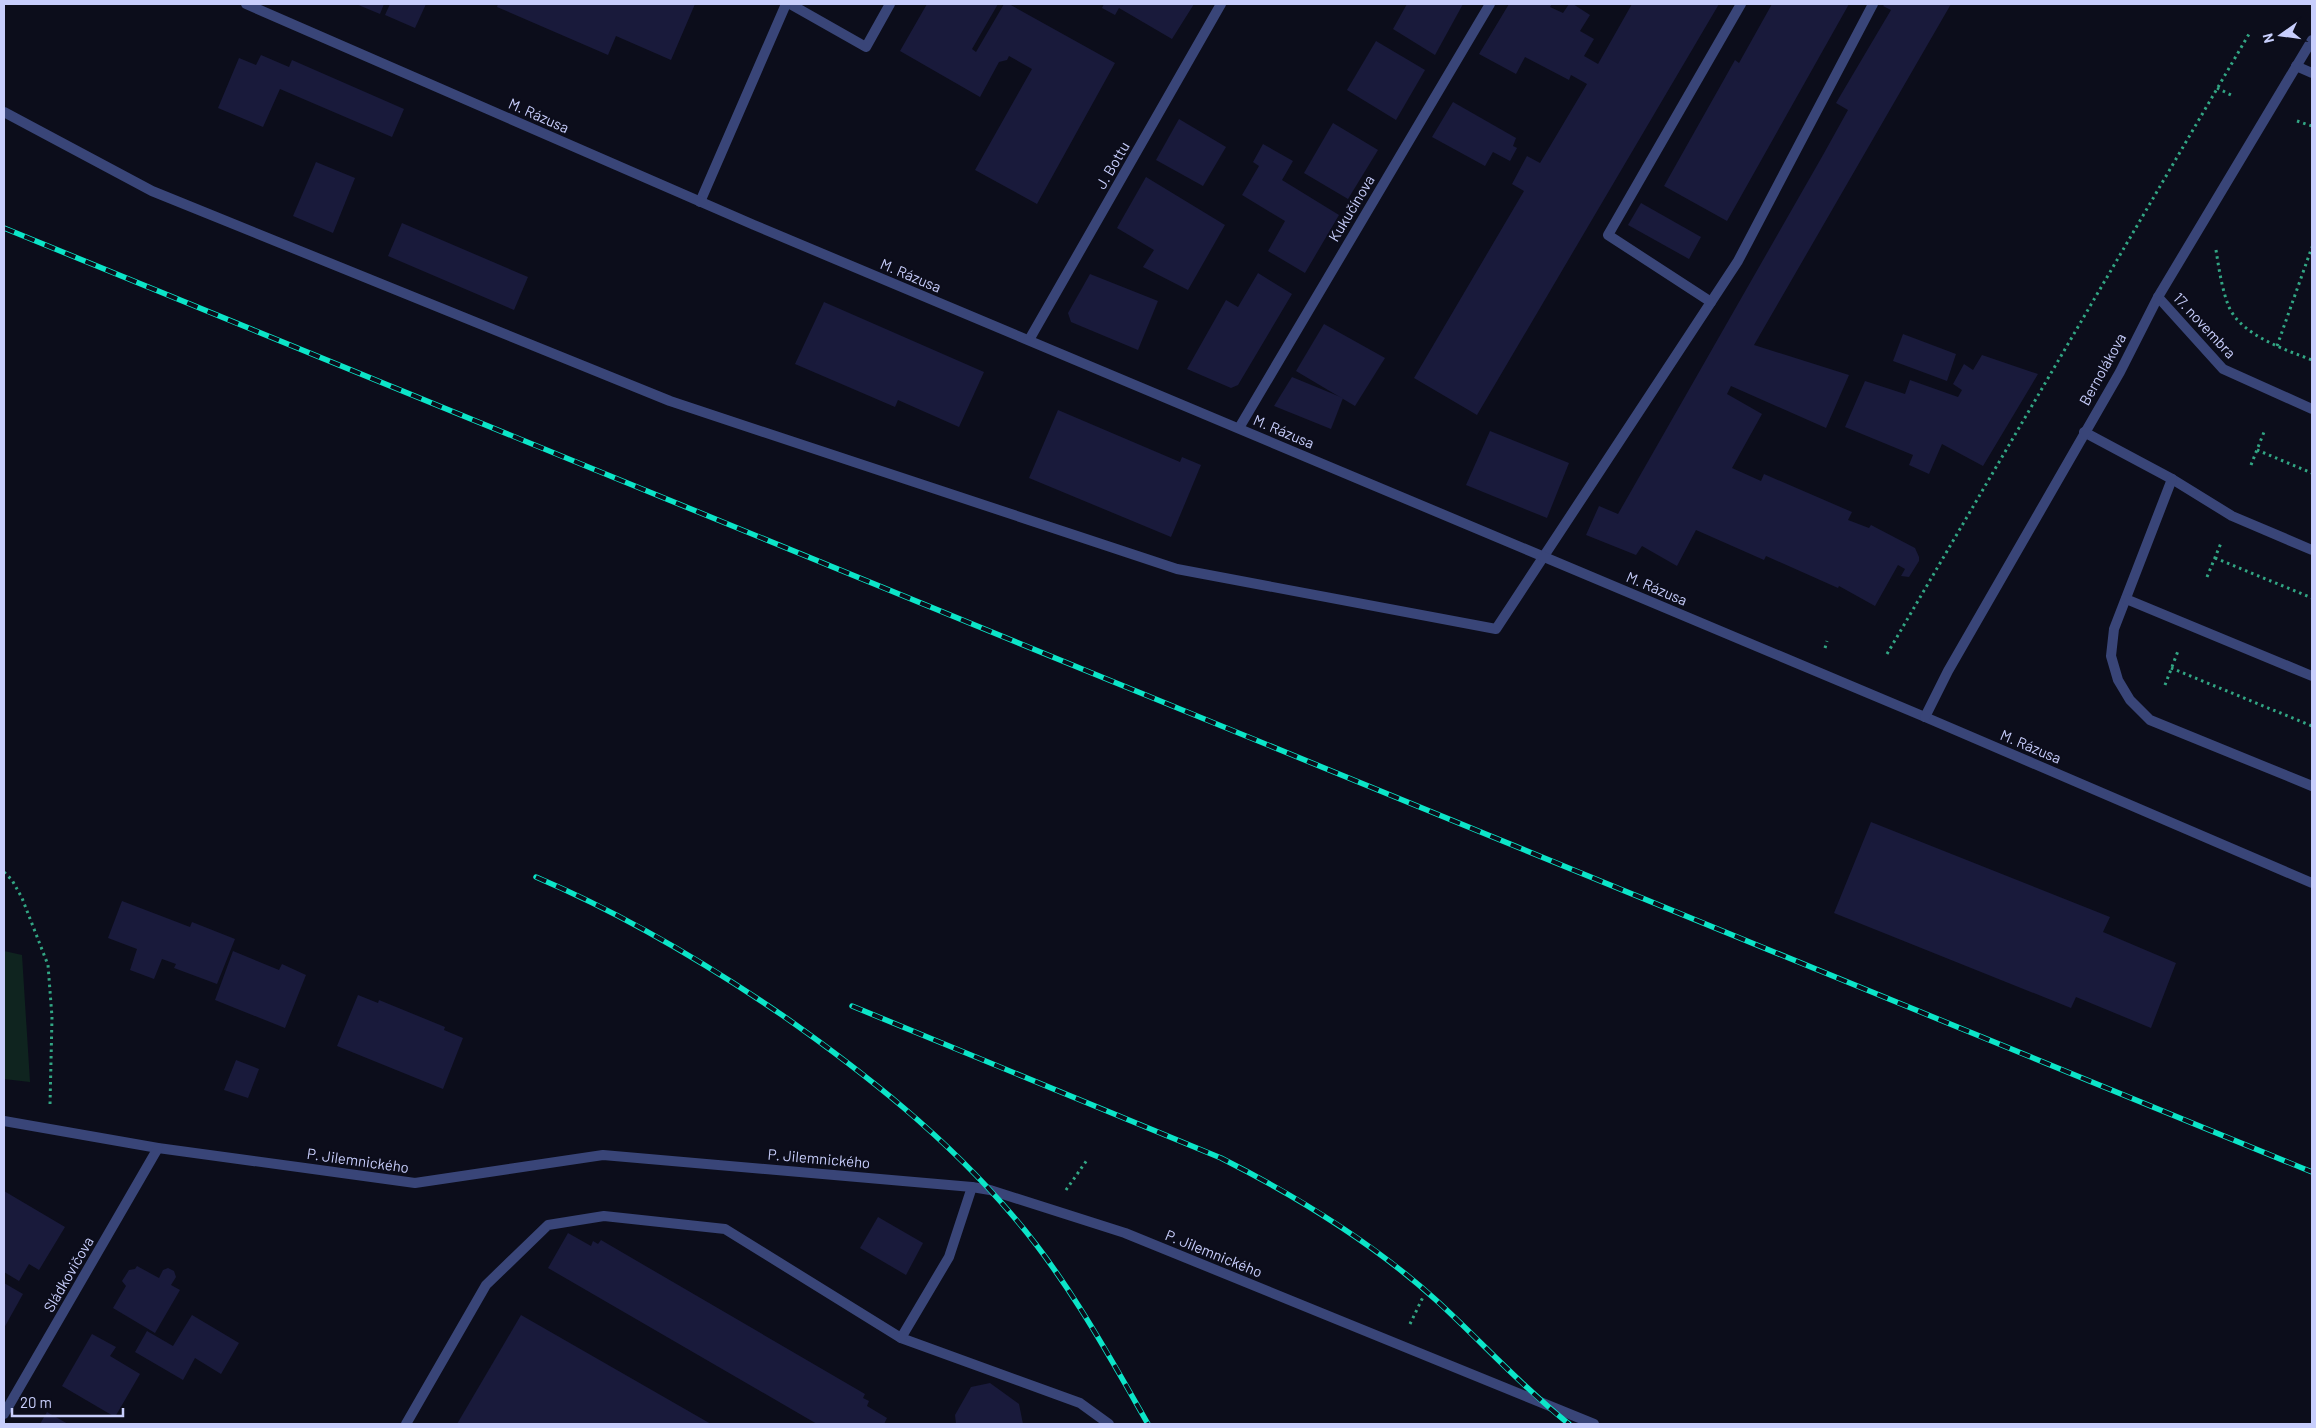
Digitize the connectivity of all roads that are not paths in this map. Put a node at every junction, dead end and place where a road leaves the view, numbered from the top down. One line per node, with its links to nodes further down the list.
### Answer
1 (248, 4): 12 (street, M. Rázusa)
2 (788, 4): 3 (street); 12 (street)
3 (890, 4)
4 (1221, 4): 15 (street, J. Bottu)
5 (1490, 4): 17 (street, Kukučínova)
6 (1741, 4): 14 (street)
7 (1873, 4): 14 (street)
8 (2312, 40): 9 (street, Bernolákova)
9 (2296, 66): 10 (street); 13 (street, Bernolákova)
10 (2312, 73)
11 (4, 112): 21 (street)
12 (700, 202): 15 (street, M. Rázusa)
13 (2158, 297): 16 (street, 17. novembra); 18 (street, Bernolákova)
14 (1711, 302): 21 (street)
15 (1029, 340): 17 (street, M. Rázusa)
16 (2312, 409)
17 (1239, 428): 21 (street, M. Rázusa)
18 (2084, 432): 19 (street); 24 (street, Bernolákova)
19 (2172, 479): 20 (street); 22 (street)
20 (2312, 550)
21 (1543, 557): 24 (street, M. Rázusa)
22 (2126, 599): 23 (street); 25 (street)
23 (2312, 676)
24 (1925, 717): 26 (street, M. Rázusa)
25 (2312, 786)
26 (2312, 883)
27 (4, 1120): 28 (street, P. Jilemnického)
28 (158, 1148): 29 (street, P. Jilemnického); 31 (street, Sládkovičova)
29 (972, 1187): 30 (street); 34 (street, P. Jilemnického)
30 (901, 1338): 32 (street); 33 (street)
31 (4, 1414)
32 (406, 1424)
33 (1109, 1424)
34 (1594, 1424)

